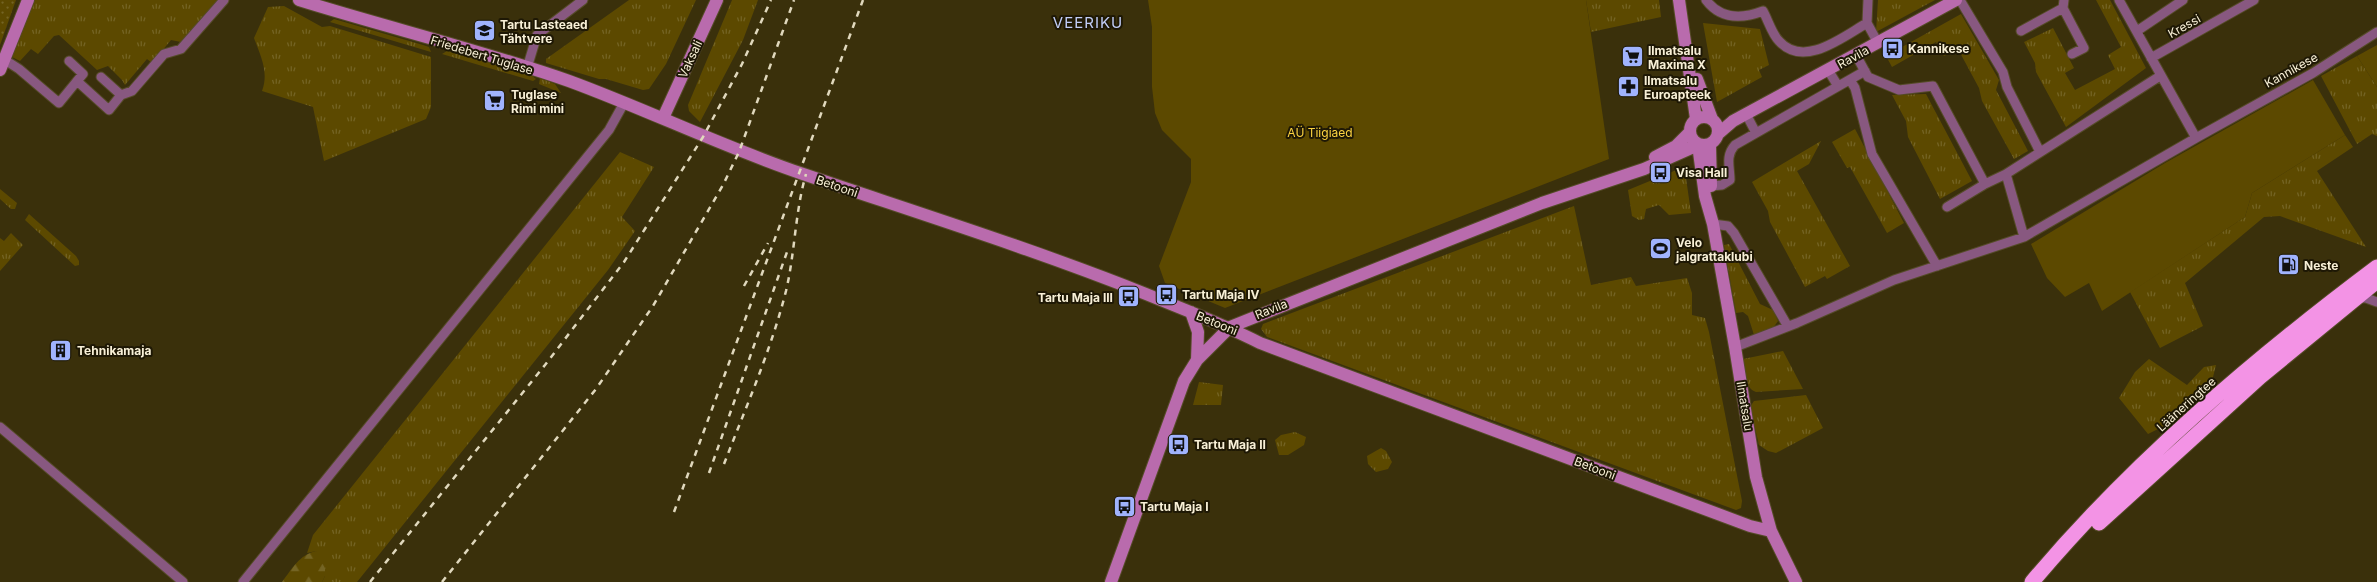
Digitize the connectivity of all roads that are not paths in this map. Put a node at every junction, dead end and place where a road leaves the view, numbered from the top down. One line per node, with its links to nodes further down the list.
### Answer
1 (28, 0): 25 (street)
2 (224, 0): 34 (street)
3 (299, 0): 13 (street, Friedebert Tuglase)
4 (583, 0): 26 (street)
5 (717, 0): 37 (street, Vaksali)
6 (1679, 0): 20 (street)
7 (1706, 0): 15 (street)
8 (1868, 0): 15 (street)
9 (1958, 0): 19 (street, Ravila); 44 (street)
10 (2119, 0): 17 (street)
11 (2183, 0): 17 (street)
12 (2254, 0): 23 (street, Kressi)
13 (319, 3): 26 (street, Friedebert Tuglase)
14 (2064, 4): 16 (street); 21 (street)
15 (1867, 23): 19 (street)
16 (2021, 31)
17 (2137, 32): 23 (street)
18 (2377, 32): 42 (street, Kannikese)
19 (1878, 43): 22 (street, Ravila)
20 (1686, 46): 38 (street); 39 (street)
21 (2072, 54)
22 (1856, 55): 27 (street, Ravila); 28 (street)
23 (2151, 58): 29 (street)
24 (69, 61): 32 (street)
25 (2, 65): 32 (street)
26 (527, 68): 35 (street, Friedebert Tuglase)
27 (1828, 70): 33 (street, Ravila); 36 (street, Ravila)
28 (1865, 71): 31 (street); 46 (street)
29 (2160, 76): 42 (street); 44 (street)
30 (101, 77): 34 (street)
31 (1850, 80): 33 (street); 52 (street)
32 (77, 81): 34 (street)
33 (1838, 86): 41 (street)
34 (121, 96)
35 (624, 103): 37 (street, Friedebert Tuglase); 65 (street)
36 (1746, 114): 39 (street, Ravila); 41 (street)
37 (663, 118): 57 (street, Betooni)
38 (1696, 119): 39 (street); 40 (street)
39 (1715, 125): 43 (street)
40 (1690, 132): 43 (street); 48 (street, Ravila)
41 (1756, 132): 47 (street)
42 (2196, 138): 51 (street, Kannikese)
43 (1704, 145): 47 (street, Ilmatsalu); 48 (street, Ravila); 50 (street, Ilmatsalu)
44 (2040, 152): 45 (street)
45 (2006, 174): 46 (street); 51 (street)
46 (1985, 184): 49 (street)
47 (1712, 186): 50 (street, Ilmatsalu)
48 (1579, 190): 59 (street, Ravila)
49 (1947, 206)
50 (1713, 224): 58 (street); 60 (street, Ilmatsalu)
51 (2024, 237): 52 (street, Kannikese)
52 (1937, 266): 58 (street, Kannikese)
53 (2377, 267): 68 (highway, Lääneringtee)
54 (2377, 281): 55 (highway)
55 (2356, 298): 56 (street); 69 (highway)
56 (2377, 302)
57 (1191, 312): 59 (street, Betooni); 61 (street)
58 (1787, 326): 60 (street, Kannikese)
59 (1230, 327): 61 (street, Ravila); 63 (street, Betooni)
60 (1735, 347): 63 (street, Ilmatsalu)
61 (1197, 360): 66 (street, Ravila)
62 (0, 427): 64 (street)
63 (1770, 531): 67 (street, Ilmatsalu)
64 (183, 582)
65 (243, 582)
66 (1112, 582)
67 (1796, 582)
68 (2032, 582)
69 (2042, 582)

